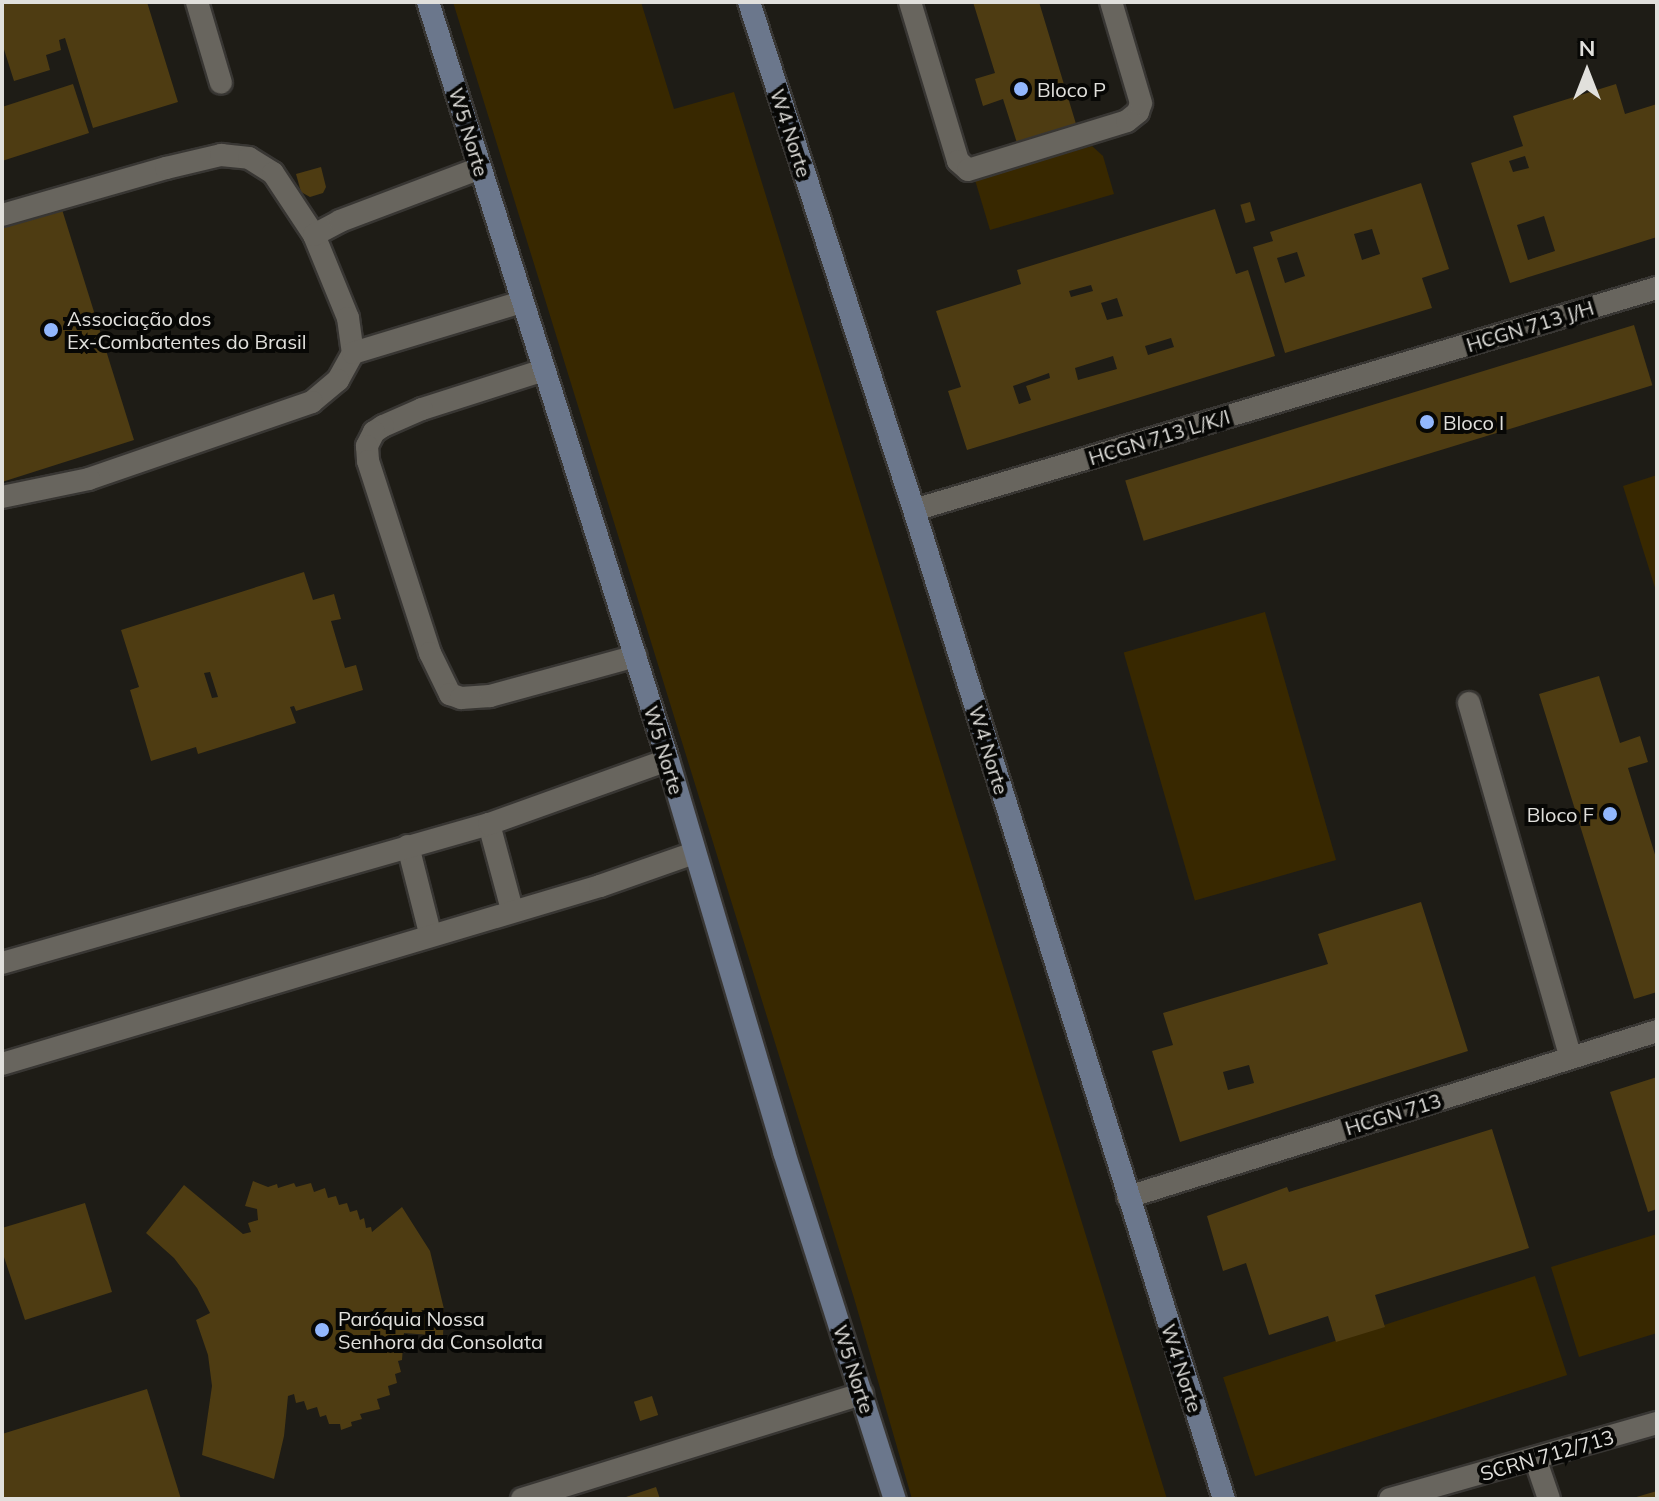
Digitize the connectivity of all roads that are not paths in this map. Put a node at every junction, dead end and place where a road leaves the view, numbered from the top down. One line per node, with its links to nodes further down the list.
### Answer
1 (197, 2): 6 (street)
2 (428, 2): 7 (main road, W5 Norte)
3 (749, 2): 16 (main road, W4 Norte)
4 (910, 2): 5 (street)
5 (1111, 2)
6 (221, 83)
7 (480, 168): 9 (street); 11 (main road, W5 Norte)
8 (2, 215): 9 (street)
9 (314, 235): 12 (street)
10 (1657, 288): 13 (street, HCGN 713 J/H)
11 (522, 302): 12 (street); 14 (main road, W5 Norte)
12 (353, 353): 15 (street)
13 (1403, 364): 16 (street, HCGN 713 L/K/I)
14 (544, 370): 17 (main road, W5 Norte); 17 (street)
15 (2, 497)
16 (914, 510): 29 (main road, W4 Norte)
17 (636, 656): 19 (main road, W5 Norte)
18 (1469, 703): 27 (street)
19 (668, 760): 20 (street); 22 (main road, W5 Norte)
20 (489, 824): 21 (street); 23 (street)
21 (408, 846): 24 (street); 25 (street)
22 (694, 853): 23 (street); 30 (main road, W5 Norte)
23 (512, 910): 24 (street)
24 (430, 933): 28 (street)
25 (2, 963)
26 (1657, 1031): 27 (street, HCGN 713)
27 (1571, 1058): 29 (street, HCGN 713)
28 (2, 1064)
29 (1128, 1197): 35 (main road, W4 Norte)
30 (862, 1394): 33 (street); 34 (main road, W5 Norte)
31 (1657, 1423): 32 (street, SCRN 712/713)
32 (1535, 1458): 36 (street, SCRN 712/713); 37 (street)
33 (522, 1499)
34 (895, 1499)
35 (1224, 1499)
36 (1390, 1499)
37 (1549, 1499)

